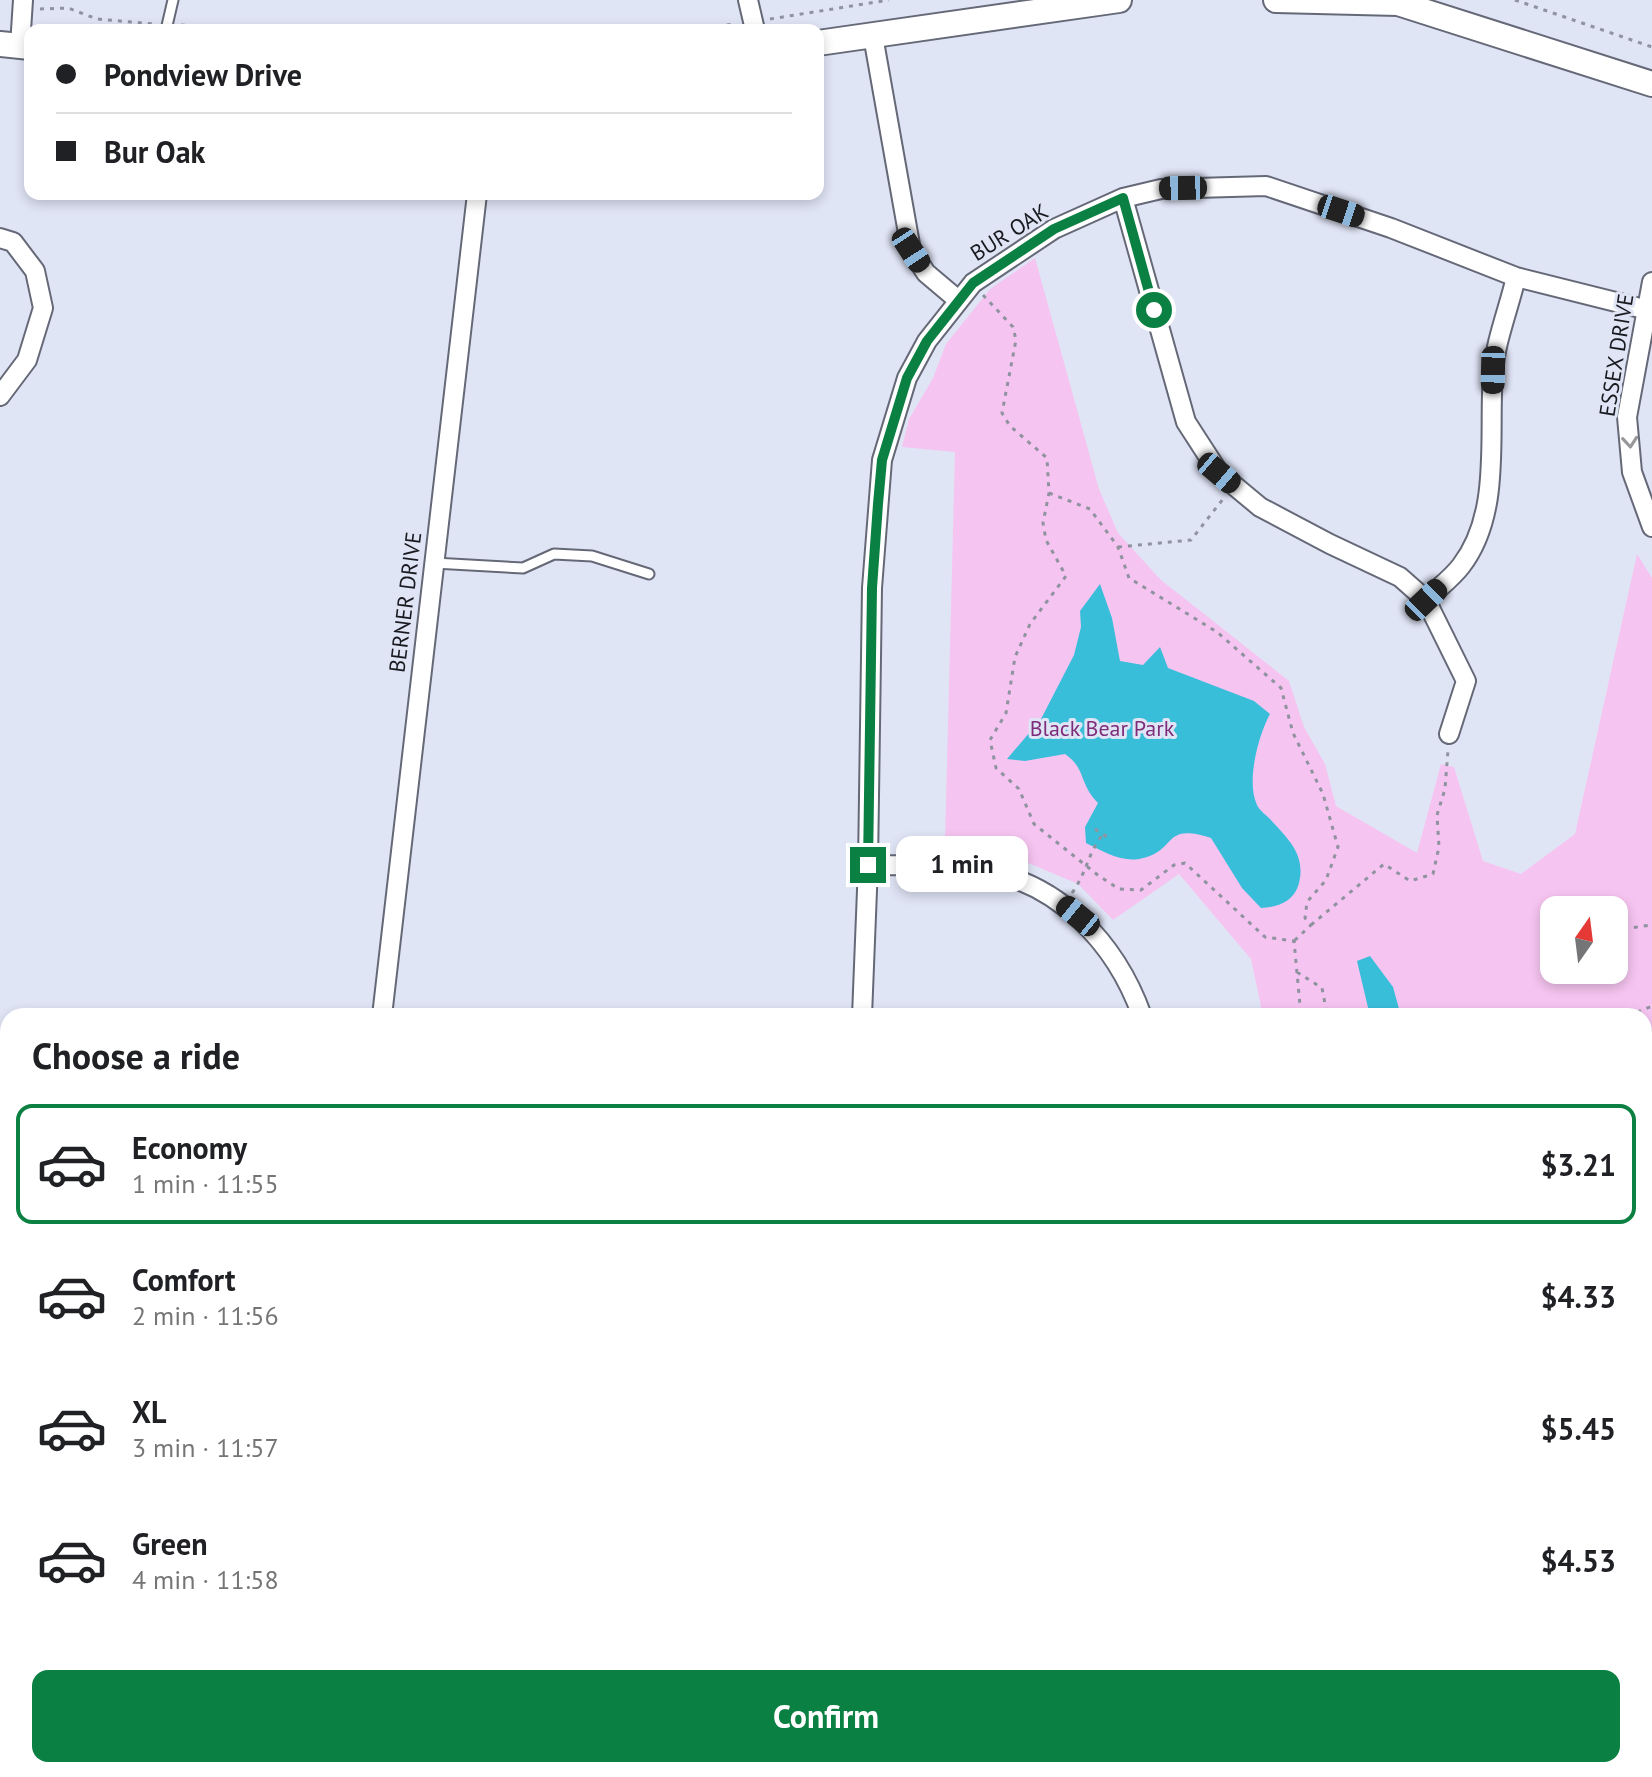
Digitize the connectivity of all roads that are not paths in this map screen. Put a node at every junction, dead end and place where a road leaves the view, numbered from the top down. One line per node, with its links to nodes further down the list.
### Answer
1 (173, 0): 6 (lane)
2 (748, 0): 7 (street)
3 (1119, 0): 8 (street)
4 (1276, 0): 11 (street)
5 (22, 4): 10 (street)
6 (167, 24)
7 (754, 24)
8 (873, 36): 9 (street); 17 (street)
9 (824, 42)
10 (17, 45)
11 (1652, 84)
12 (1123, 198): 15 (street, BUR OAK); 17 (street, BUR OAK); 23 (street)
13 (476, 200): 21 (street, BERNER DRIVE)
14 (0, 238): 19 (street)
15 (1516, 277): 18 (street, BUR OAK); 23 (street)
16 (1652, 282): 18 (street, ESSEX DRIVE)
17 (958, 300): 25 (street, BUR OAK)
18 (1649, 310): 20 (street, ESSEX DRIVE, one-way to 20)
19 (0, 396)
20 (1652, 527)
21 (434, 563): 22 (lane); 26 (street, BERNER DRIVE)
22 (649, 574)
23 (1426, 600): 24 (street)
24 (1449, 734)
25 (868, 865): 27 (street, BUR OAK); 28 (street)
26 (383, 1008)
27 (862, 1008)
28 (1139, 1008)

